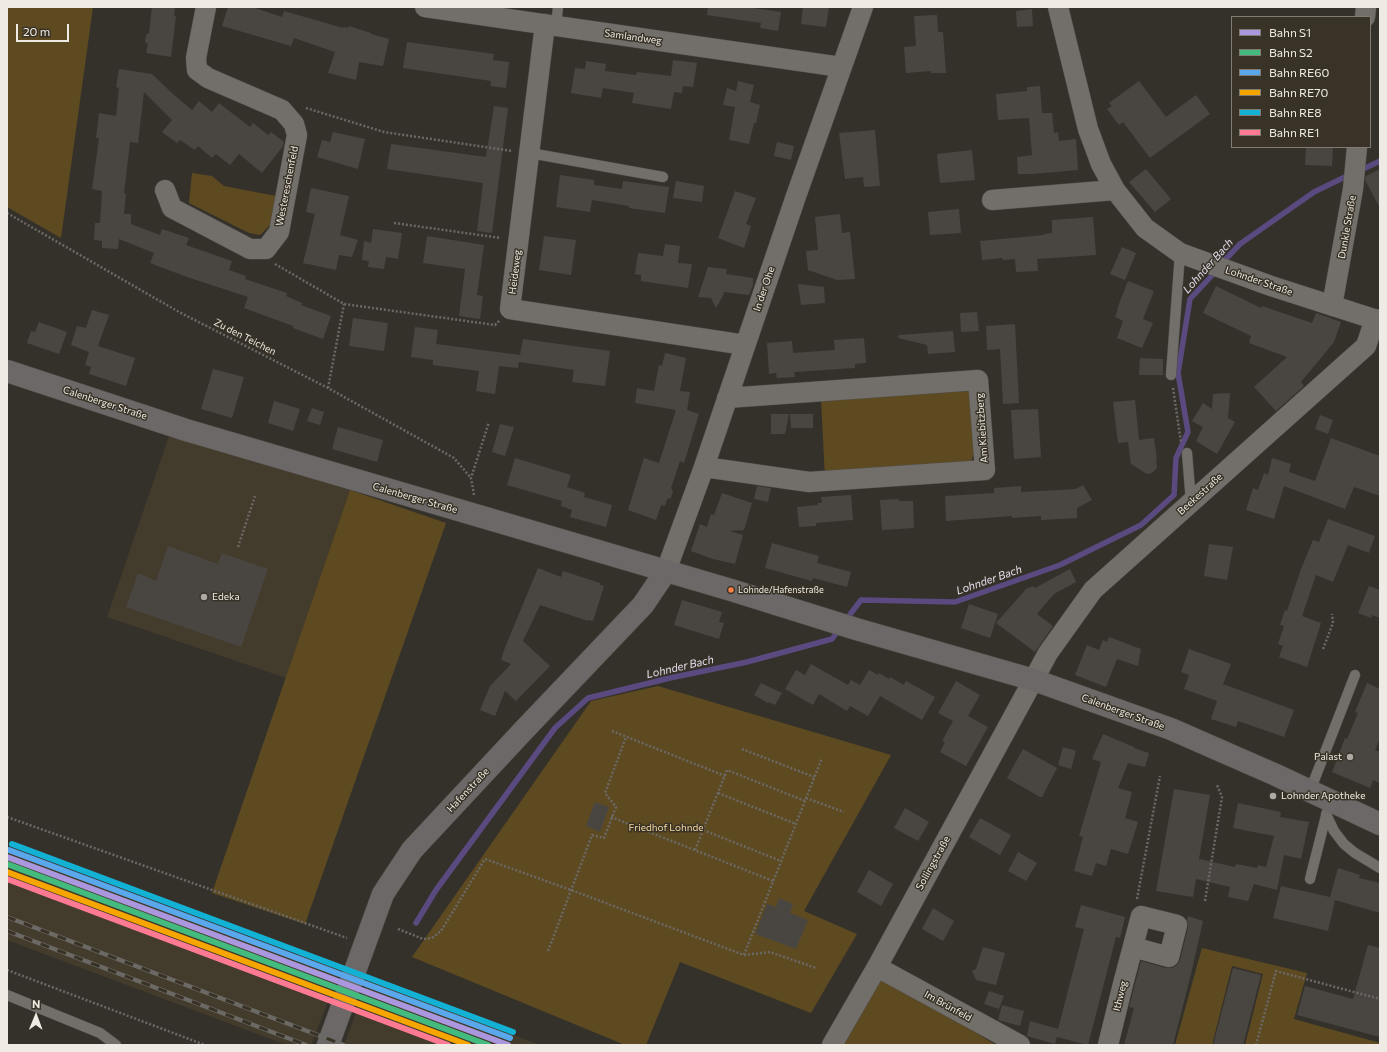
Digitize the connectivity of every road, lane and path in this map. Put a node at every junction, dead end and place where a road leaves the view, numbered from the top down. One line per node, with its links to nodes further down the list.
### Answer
1 (206, 7): 7 (street, Westereschenfeld)
2 (425, 7): 5 (street, Samlandweg)
3 (863, 7): 6 (street, In der Ohe)
4 (1058, 7): 12 (street, Lohnder Straße)
5 (553, 19): 6 (street, Samlandweg); 8 (street, Heideweg)
6 (841, 67): 23 (street, In der Ohe)
7 (282, 110): 8 (path); 17 (street, Westereschenfeld)
8 (530, 153): 10 (lane); 16 (street, Heideweg)
9 (1356, 155): 20 (street, Dunkle Straße)
10 (663, 177)
11 (165, 190): 17 (street)
12 (1115, 190): 13 (street); 18 (street, Lohnder Straße)
13 (992, 200)
14 (7, 213): 26 (path, Zu den Teichen)
15 (394, 223): 16 (path)
16 (519, 241): 21 (street, Heideweg)
17 (266, 249): 19 (path)
18 (1180, 253): 20 (street, Lohnder Straße); 25 (lane)
19 (344, 304): 21 (path); 26 (path)
20 (1332, 306): 22 (street, Lohnder Straße)
21 (510, 309): 23 (street, Heideweg)
22 (1377, 320): 34 (street, Beekestraße)
23 (745, 344): 27 (street, In der Ohe)
24 (7, 371): 35 (street, Calenberger Straße)
25 (1171, 375): 29 (path)
26 (328, 388): 32 (path, Zu den Teichen)
27 (727, 398): 31 (street, In der Ohe); 31 (street, Am Kiebitzberg)
28 (489, 422): 32 (path)
29 (1179, 440)
30 (1187, 453): 34 (lane)
31 (704, 467): 37 (street, In der Ohe)
32 (471, 478): 35 (path)
33 (255, 496): 36 (path)
34 (1191, 502): 41 (street, Beekestraße)
35 (474, 515): 37 (street, Calenberger Straße)
36 (238, 547)
37 (666, 571): 41 (street, Calenberger Straße); 70 (street, Hafenstraße)
38 (1332, 614): 39 (path)
39 (1323, 649)
40 (1355, 675): 50 (lane)
41 (1034, 680): 50 (street, Calenberger Straße); 74 (street, Sollingstraße)
42 (612, 731): 43 (path)
43 (626, 737): 46 (path); 57 (path)
44 (742, 748): 48 (path)
45 (822, 758): 48 (path)
46 (725, 776): 51 (path); 53 (path)
47 (1160, 776): 68 (path)
48 (814, 777): 52 (path)
49 (1217, 786): 67 (path)
50 (1310, 791): 54 (street, Calenberger Straße)
51 (718, 793): 58 (path); 60 (path)
52 (806, 798): 53 (path); 55 (path)
53 (805, 801): 58 (path)
54 (1328, 807): 59 (street, Calenberger Straße); 63 (lane); 64 (lane)
55 (844, 812)
56 (7, 817): 70 (path)
57 (611, 817): 61 (path); 66 (path)
58 (796, 824): 62 (path)
59 (1380, 824)
60 (703, 830): 61 (path); 62 (path)
61 (695, 850): 65 (path)
62 (781, 861): 65 (path)
63 (1380, 868)
64 (1310, 879)
65 (773, 881): 73 (path)
66 (572, 890): 69 (path); 72 (path); 73 (path)
67 (1204, 901)
68 (1141, 916): 71 (street, Ithweg); 71 (street)
69 (398, 929)
70 (364, 944): 81 (street, Hafenstraße)
71 (1133, 947): 84 (street, Ithweg)
72 (548, 951)
73 (744, 955): 75 (path)
74 (876, 967): 82 (street, Sollingstraße); 83 (street, Im Brünfeld)
75 (816, 968)
76 (7, 970): 80 (path)
77 (7, 995): 79 (lane)
78 (1380, 999): 85 (path)
79 (116, 1045)
80 (205, 1045)
81 (328, 1045)
82 (832, 1045)
83 (1020, 1045)
84 (1108, 1045)
85 (1256, 1045)

